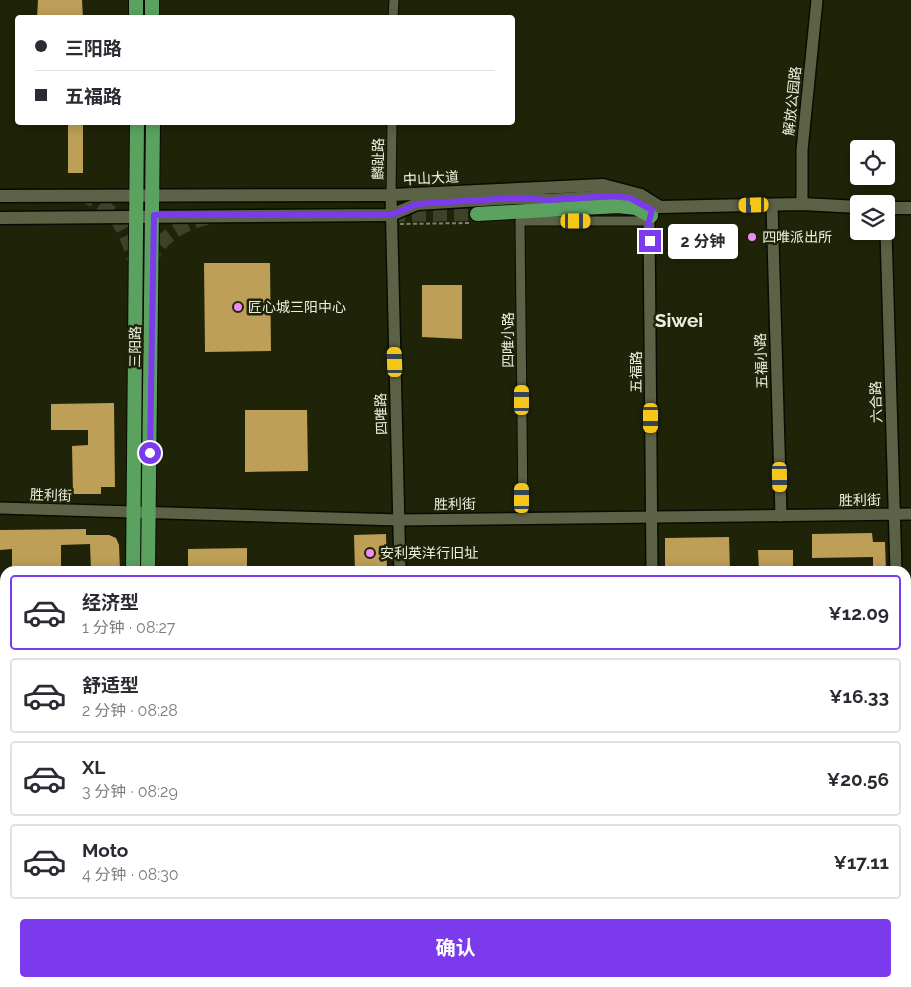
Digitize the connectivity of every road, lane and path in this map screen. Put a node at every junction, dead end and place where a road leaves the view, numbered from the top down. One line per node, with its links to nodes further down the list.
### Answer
1 (136, 0): 5 (main road)
2 (152, 0): 6 (main road)
3 (394, 0): 7 (street)
4 (817, 0): 15 (street, 解放公园路)
5 (136, 15)
6 (152, 15)
7 (394, 15)
8 (137, 125): 14 (main road, 三阳路)
9 (153, 125): 11 (main road, 三阳路)
10 (392, 125): 12 (street, 麟趾路)
11 (154, 195): 12 (main road, 中山大道); 14 (main road, 中山大道); 22 (main road, 三阳路)
12 (391, 195): 20 (main road, 中山大道); 25 (street, 四唯路)
13 (0, 196): 14 (main road, 中山大道)
14 (138, 196): 21 (main road, 三阳路)
15 (802, 204): 16 (main road, 中山大道); 17 (main road, 中山大道)
16 (772, 205): 20 (main road, 中山大道); 34 (street, 五福小路)
17 (850, 207)
18 (895, 208): 19 (main road)
19 (911, 208)
20 (653, 214): 24 (main road); 25 (main road, 中山大道); 26 (street, 中山大道); 33 (street, 五福路)
21 (138, 215): 22 (main road, 中山大道); 23 (main road, 中山大道); 30 (main road, 三阳路)
22 (154, 215): 25 (main road, 中山大道); 29 (main road, 三阳路)
23 (0, 218)
24 (479, 218): 25 (path)
25 (391, 220): 36 (street, 四唯路)
26 (520, 221): 35 (street, 四唯小路)
27 (886, 240): 31 (street, 六合路)
28 (0, 508): 30 (street, 胜利街)
29 (149, 512): 30 (street, 胜利街); 36 (street, 胜利街); 38 (main road, 三阳路)
30 (133, 513): 37 (main road, 三阳路)
31 (895, 514): 32 (street, 胜利街); 34 (street, 胜利街); 41 (street, 六合路)
32 (911, 514)
33 (652, 516): 34 (street, 胜利街); 35 (street, 胜利街); 40 (street, 五福路)
34 (781, 516)
35 (523, 518): 36 (street, 胜利街)
36 (399, 520): 39 (street, 四唯路)
37 (133, 566)
38 (148, 566)
39 (400, 566)
40 (652, 566)
41 (896, 566)

